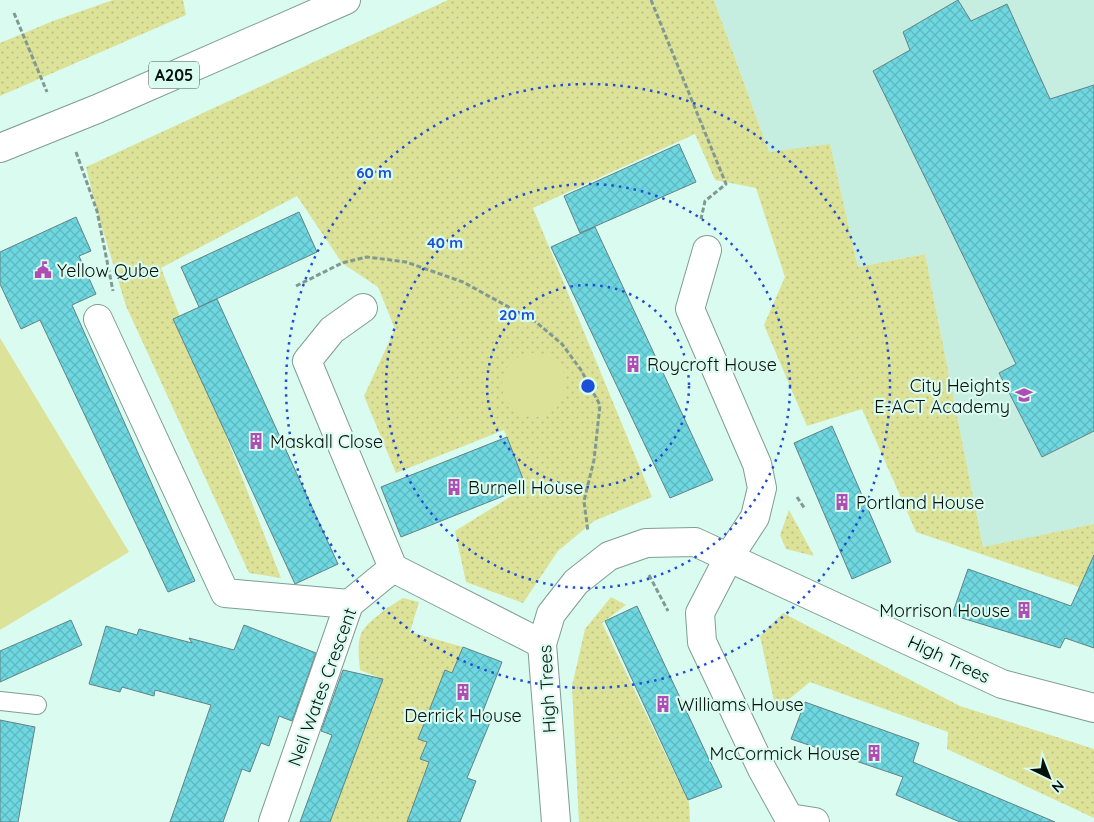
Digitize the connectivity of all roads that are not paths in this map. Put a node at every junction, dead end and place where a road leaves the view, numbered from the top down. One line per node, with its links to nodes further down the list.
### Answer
1 (346, 0): 2 (main road, A205)
2 (0, 148)
3 (707, 250): 6 (main road)
4 (363, 308): 7 (main road)
5 (98, 319): 8 (main road)
6 (728, 557): 9 (main road, High Trees); 12 (main road, High Trees); 13 (main road)
7 (393, 568): 8 (main road, Neil Wates Crescent); 9 (main road)
8 (349, 604): 14 (main road, Neil Wates Crescent)
9 (542, 644): 15 (main road, High Trees)
10 (0, 701): 11 (lane)
11 (37, 705)
12 (1094, 708)
13 (797, 821)
14 (273, 822)
15 (556, 822)

